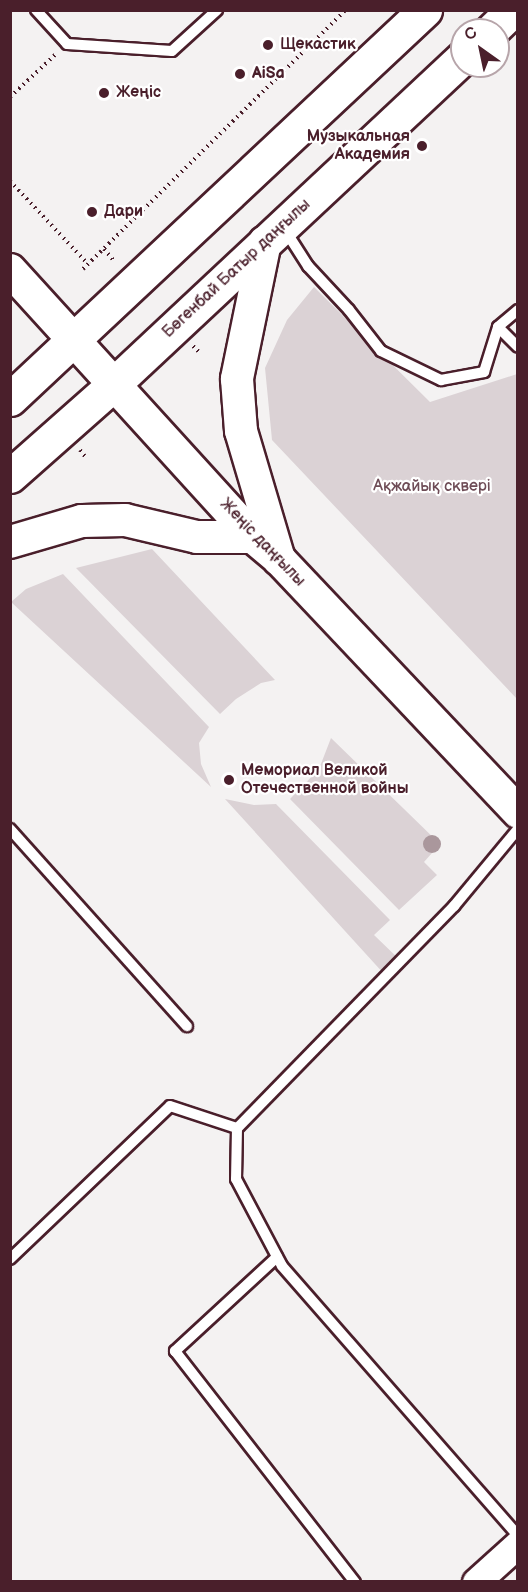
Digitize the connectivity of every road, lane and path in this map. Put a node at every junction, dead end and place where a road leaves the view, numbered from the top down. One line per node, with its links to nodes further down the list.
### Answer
1 (36, 10): 5 (lane)
2 (217, 10): 5 (lane)
3 (346, 10): 10 (path)
4 (425, 10): 15 (main road)
5 (67, 44): 7 (path)
6 (450, 69): 9 (main road, Бөгенбай Батыр даңғылы)
7 (10, 97)
8 (10, 181): 10 (path)
9 (274, 235): 14 (lane); 17 (main road, Бөгенбай Батыр даңғылы); 22 (main road)
10 (88, 264): 11 (path)
11 (83, 269)
12 (10, 270): 15 (main road, Жеңіс даңғылы)
13 (518, 310): 14 (lane)
14 (498, 327): 16 (lane)
15 (75, 338): 17 (main road, Жеңіс даңғылы); 18 (main road)
16 (518, 347)
17 (115, 383): 19 (main road, Бөгенбай Батыр даңғылы); 20 (main road, Жеңіс даңғылы)
18 (10, 399)
19 (10, 476)
20 (253, 537): 21 (main road); 22 (main road, Жеңіс даңғылы)
21 (10, 542)
22 (280, 560): 23 (main road, Жеңіс даңғылы)
23 (518, 812)
24 (10, 829): 26 (lane)
25 (518, 829): 27 (lane)
26 (187, 1026)
27 (237, 1128): 28 (lane); 29 (lane)
28 (277, 1257): 30 (lane); 32 (lane)
29 (10, 1259)
30 (518, 1536)
31 (518, 1544): 33 (street)
32 (355, 1581)
33 (476, 1581)

